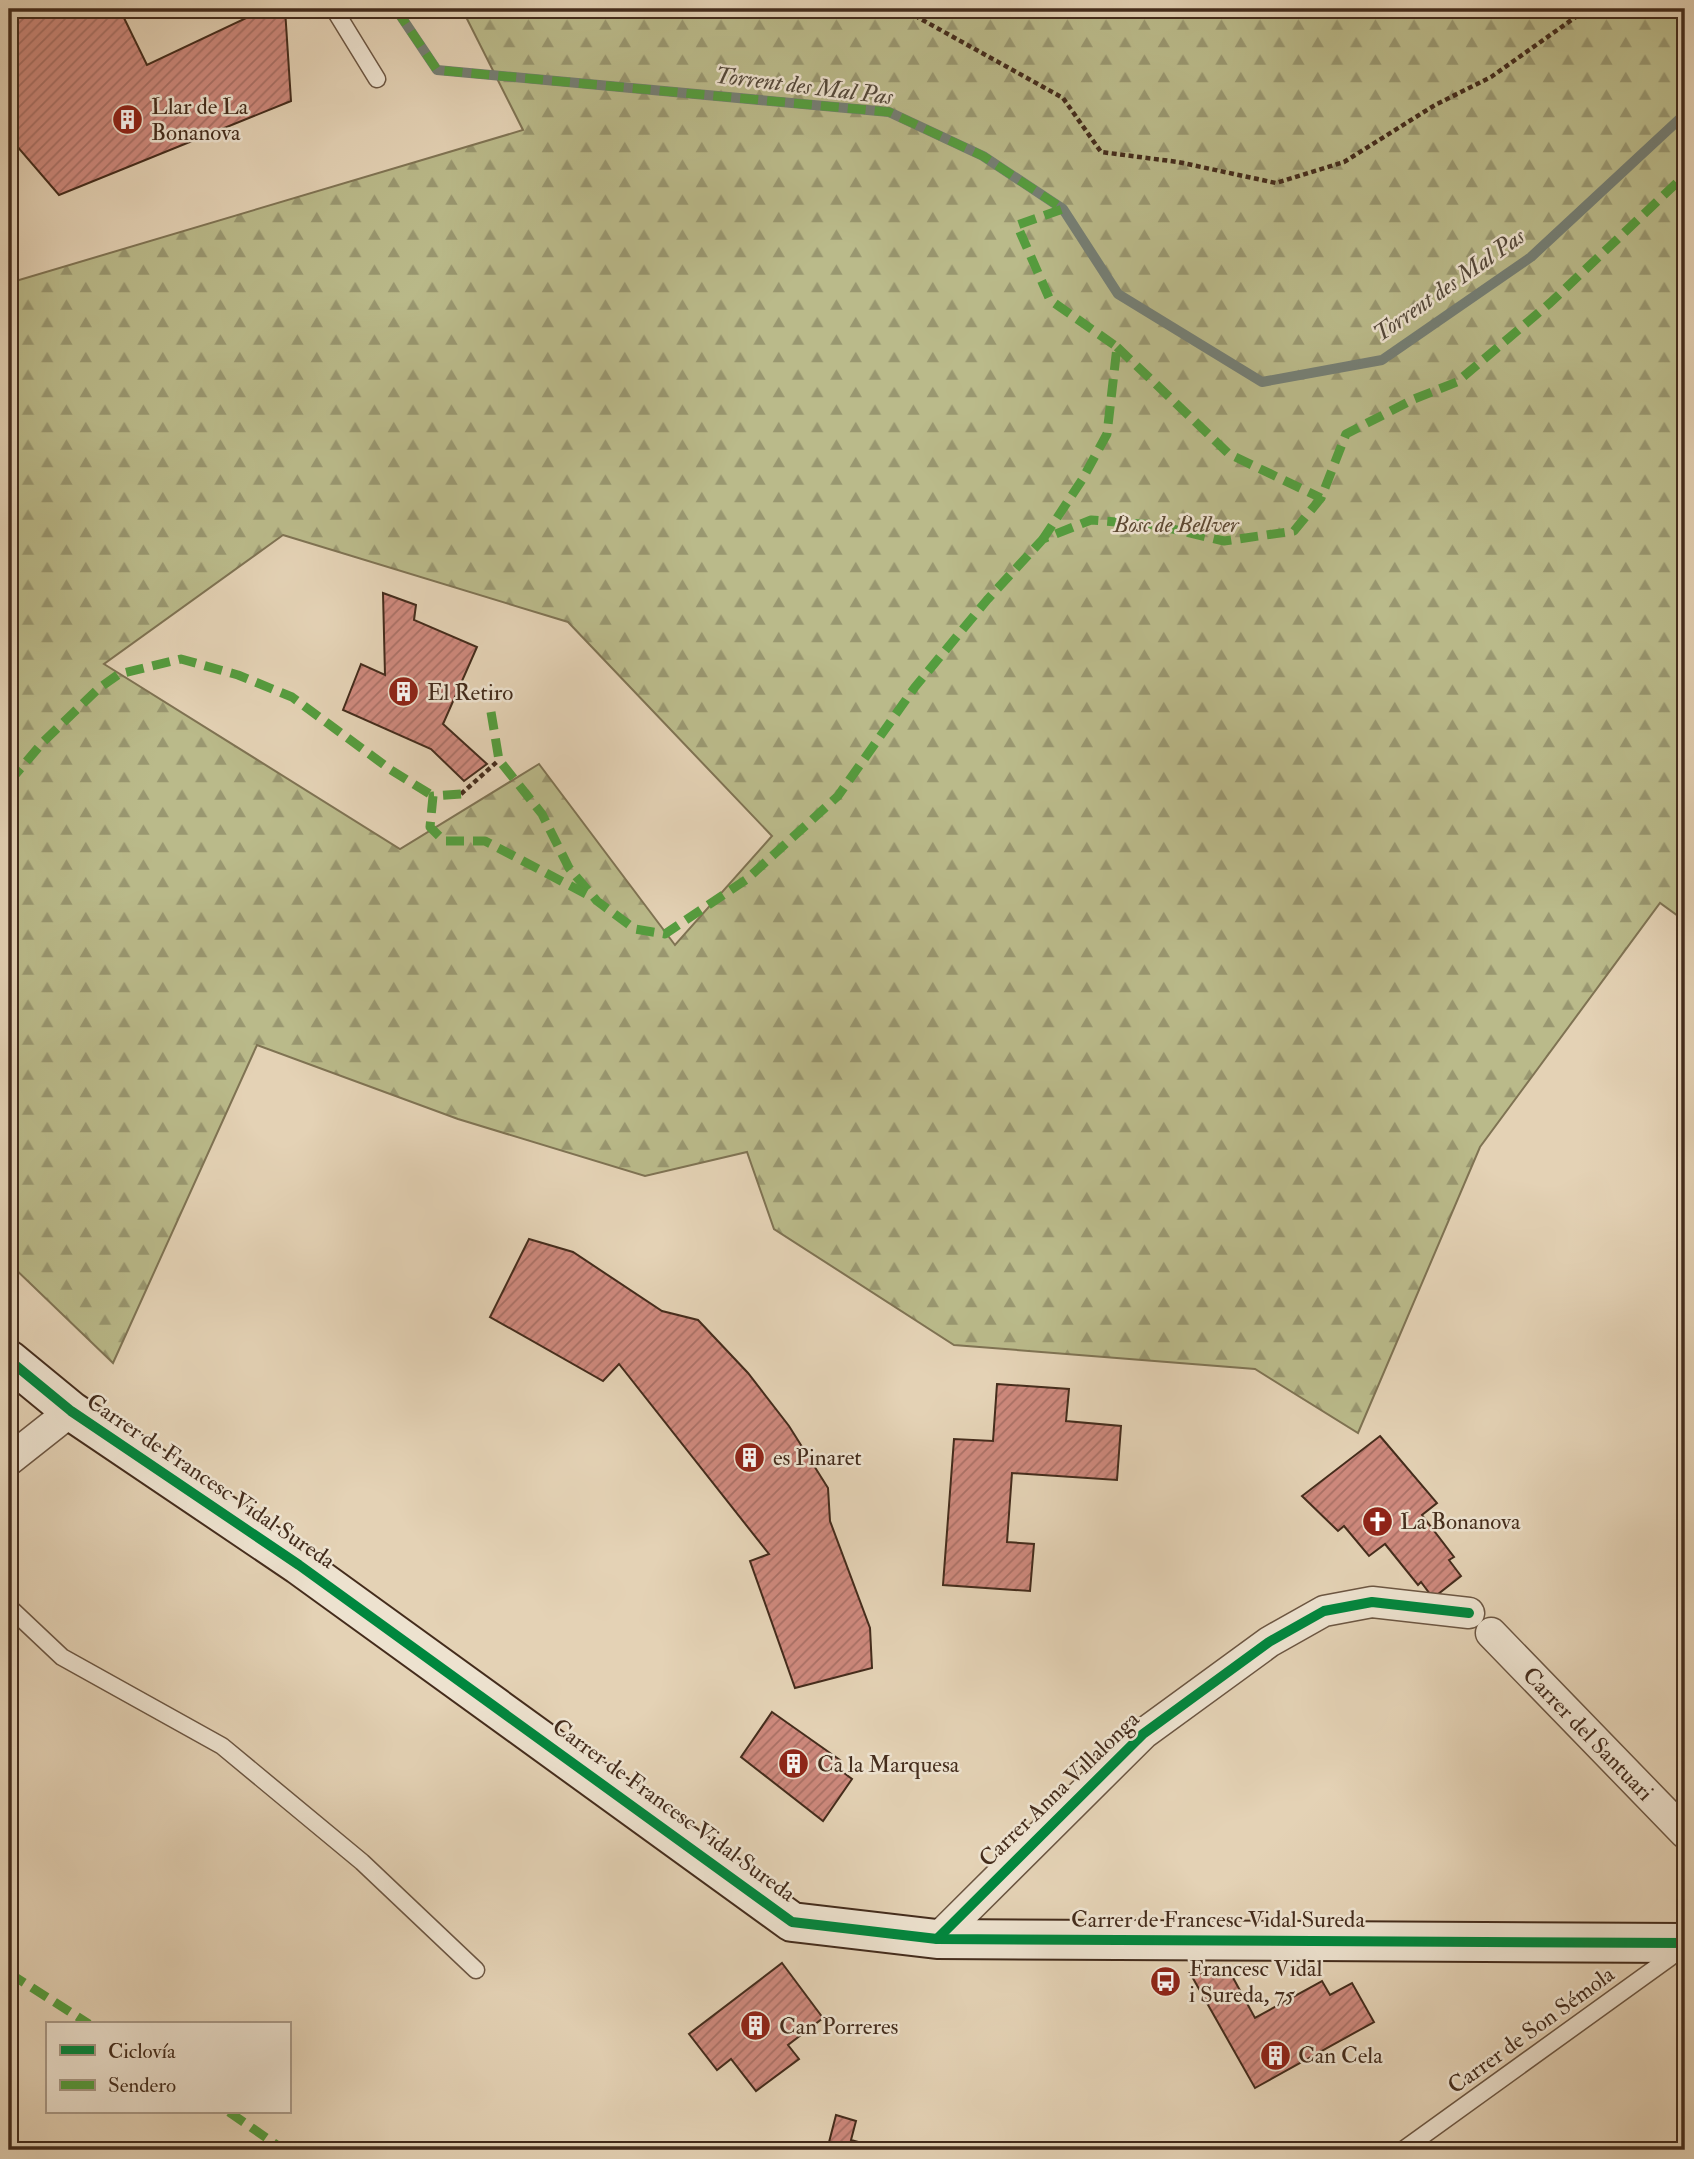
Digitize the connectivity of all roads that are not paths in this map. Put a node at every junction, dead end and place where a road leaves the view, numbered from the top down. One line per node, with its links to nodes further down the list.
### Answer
1 (334, 9): 2 (lane)
2 (377, 79)
3 (9, 1360): 4 (street, Carrer de Francesc Vidal Sureda)
4 (71, 1411): 5 (street); 10 (street, Carrer de Francesc Vidal Sureda)
5 (9, 1460)
6 (9, 1607): 12 (lane)
7 (1469, 1613): 10 (street, Carrer Anna Villalonga)
8 (1491, 1633): 9 (street, Carrer del Santuari)
9 (1685, 1833)
10 (937, 1939): 11 (street, Carrer de Francesc Vidal Sureda)
11 (1685, 1945): 13 (lane, Carrer de Son Sémola)
12 (476, 1970)
13 (1403, 2150)

